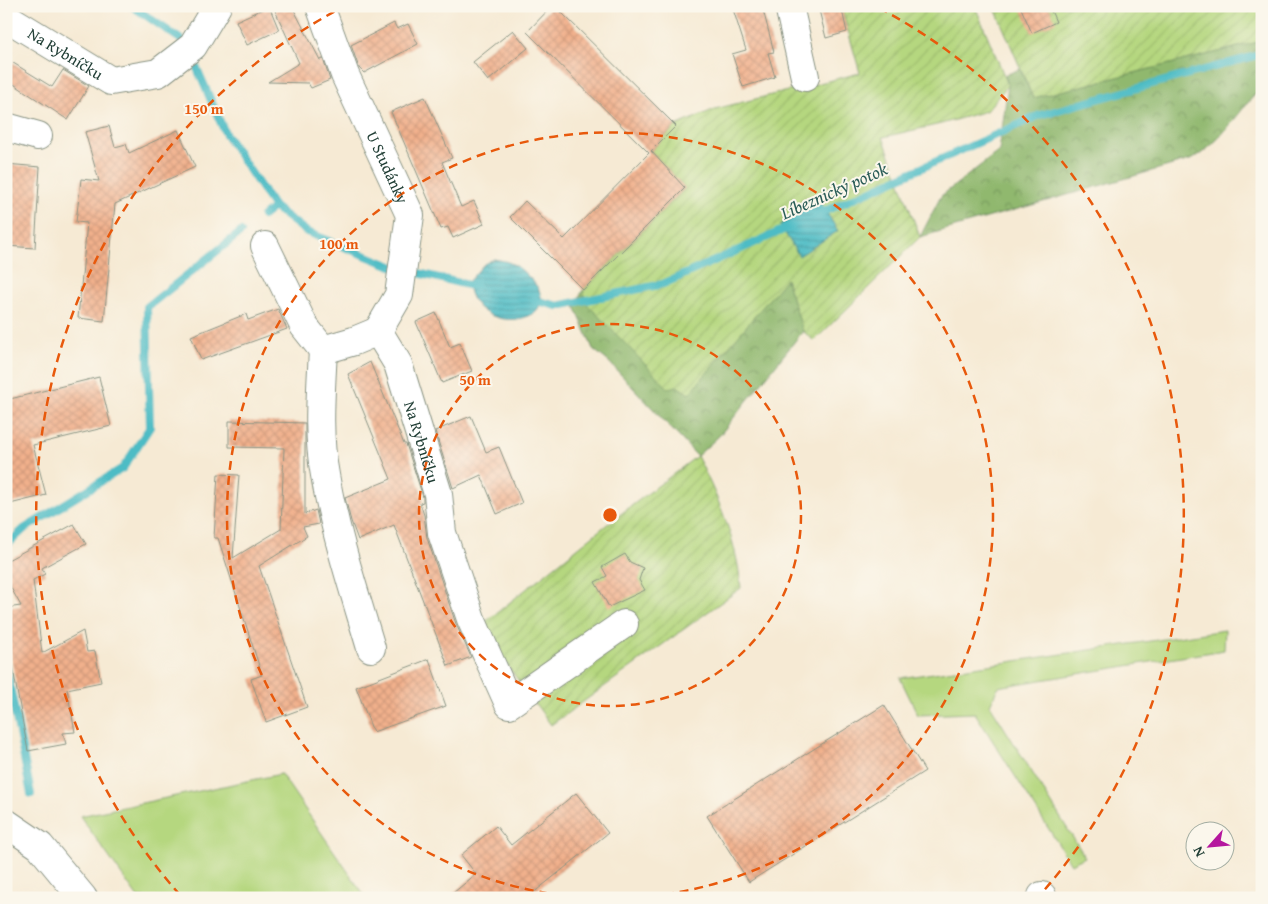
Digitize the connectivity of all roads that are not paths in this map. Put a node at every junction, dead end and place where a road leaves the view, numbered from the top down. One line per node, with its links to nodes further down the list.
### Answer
1 (217, 6): 4 (street, Na Rybníčku)
2 (320, 6): 9 (street, U Studánky)
3 (788, 6): 5 (street)
4 (18, 15)
5 (805, 77)
6 (6, 128): 7 (street)
7 (38, 136)
8 (265, 246): 10 (street)
9 (378, 331): 10 (street); 11 (street, Na Rybníčku)
10 (323, 350): 12 (street)
11 (624, 624)
12 (371, 648)
13 (6, 823): 14 (street)
14 (83, 898)

